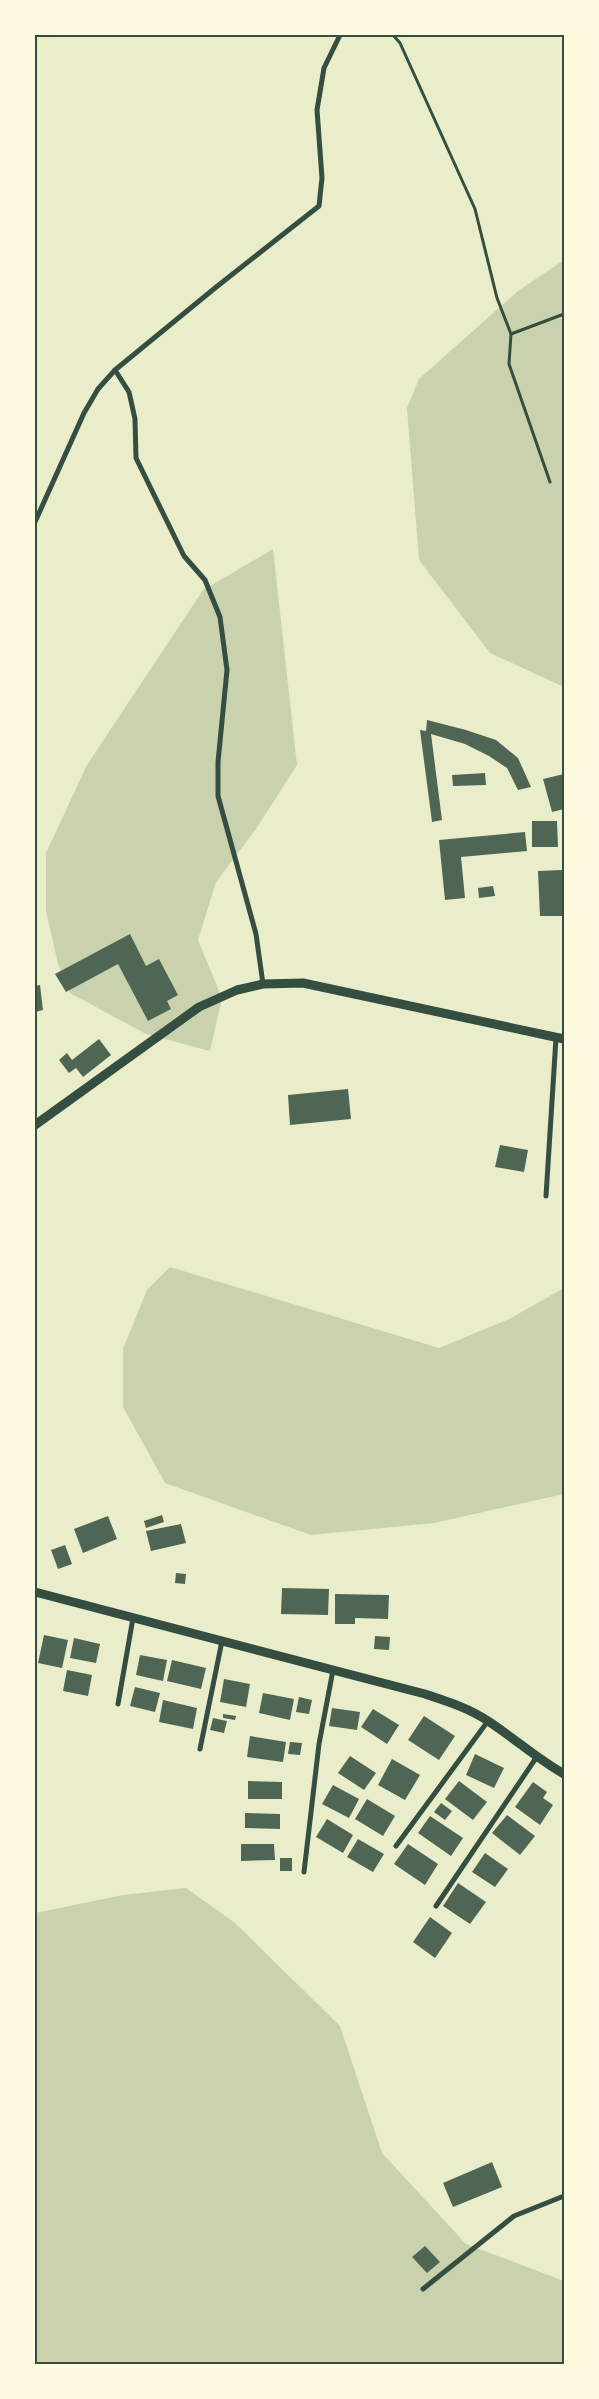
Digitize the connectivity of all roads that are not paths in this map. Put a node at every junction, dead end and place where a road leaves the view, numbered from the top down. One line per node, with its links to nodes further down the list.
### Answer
1 (340, 35): 2 (street)
2 (115, 370): 3 (street); 4 (street)
3 (35, 522)
4 (263, 984): 5 (street); 6 (street)
5 (560, 1038): 7 (street)
6 (35, 1125)
7 (546, 1196)
8 (35, 1592): 9 (street)
9 (133, 1618): 10 (street); 12 (street)
10 (222, 1641): 11 (street); 14 (street)
11 (332, 1670): 13 (street); 18 (street)
12 (118, 1704)
13 (488, 1721): 15 (street); 17 (street)
14 (200, 1749)
15 (536, 1758): 16 (street); 19 (street)
16 (564, 1774)
17 (396, 1846)
18 (304, 1872)
19 (436, 1906)
20 (564, 2196): 21 (street)
21 (423, 2289)

